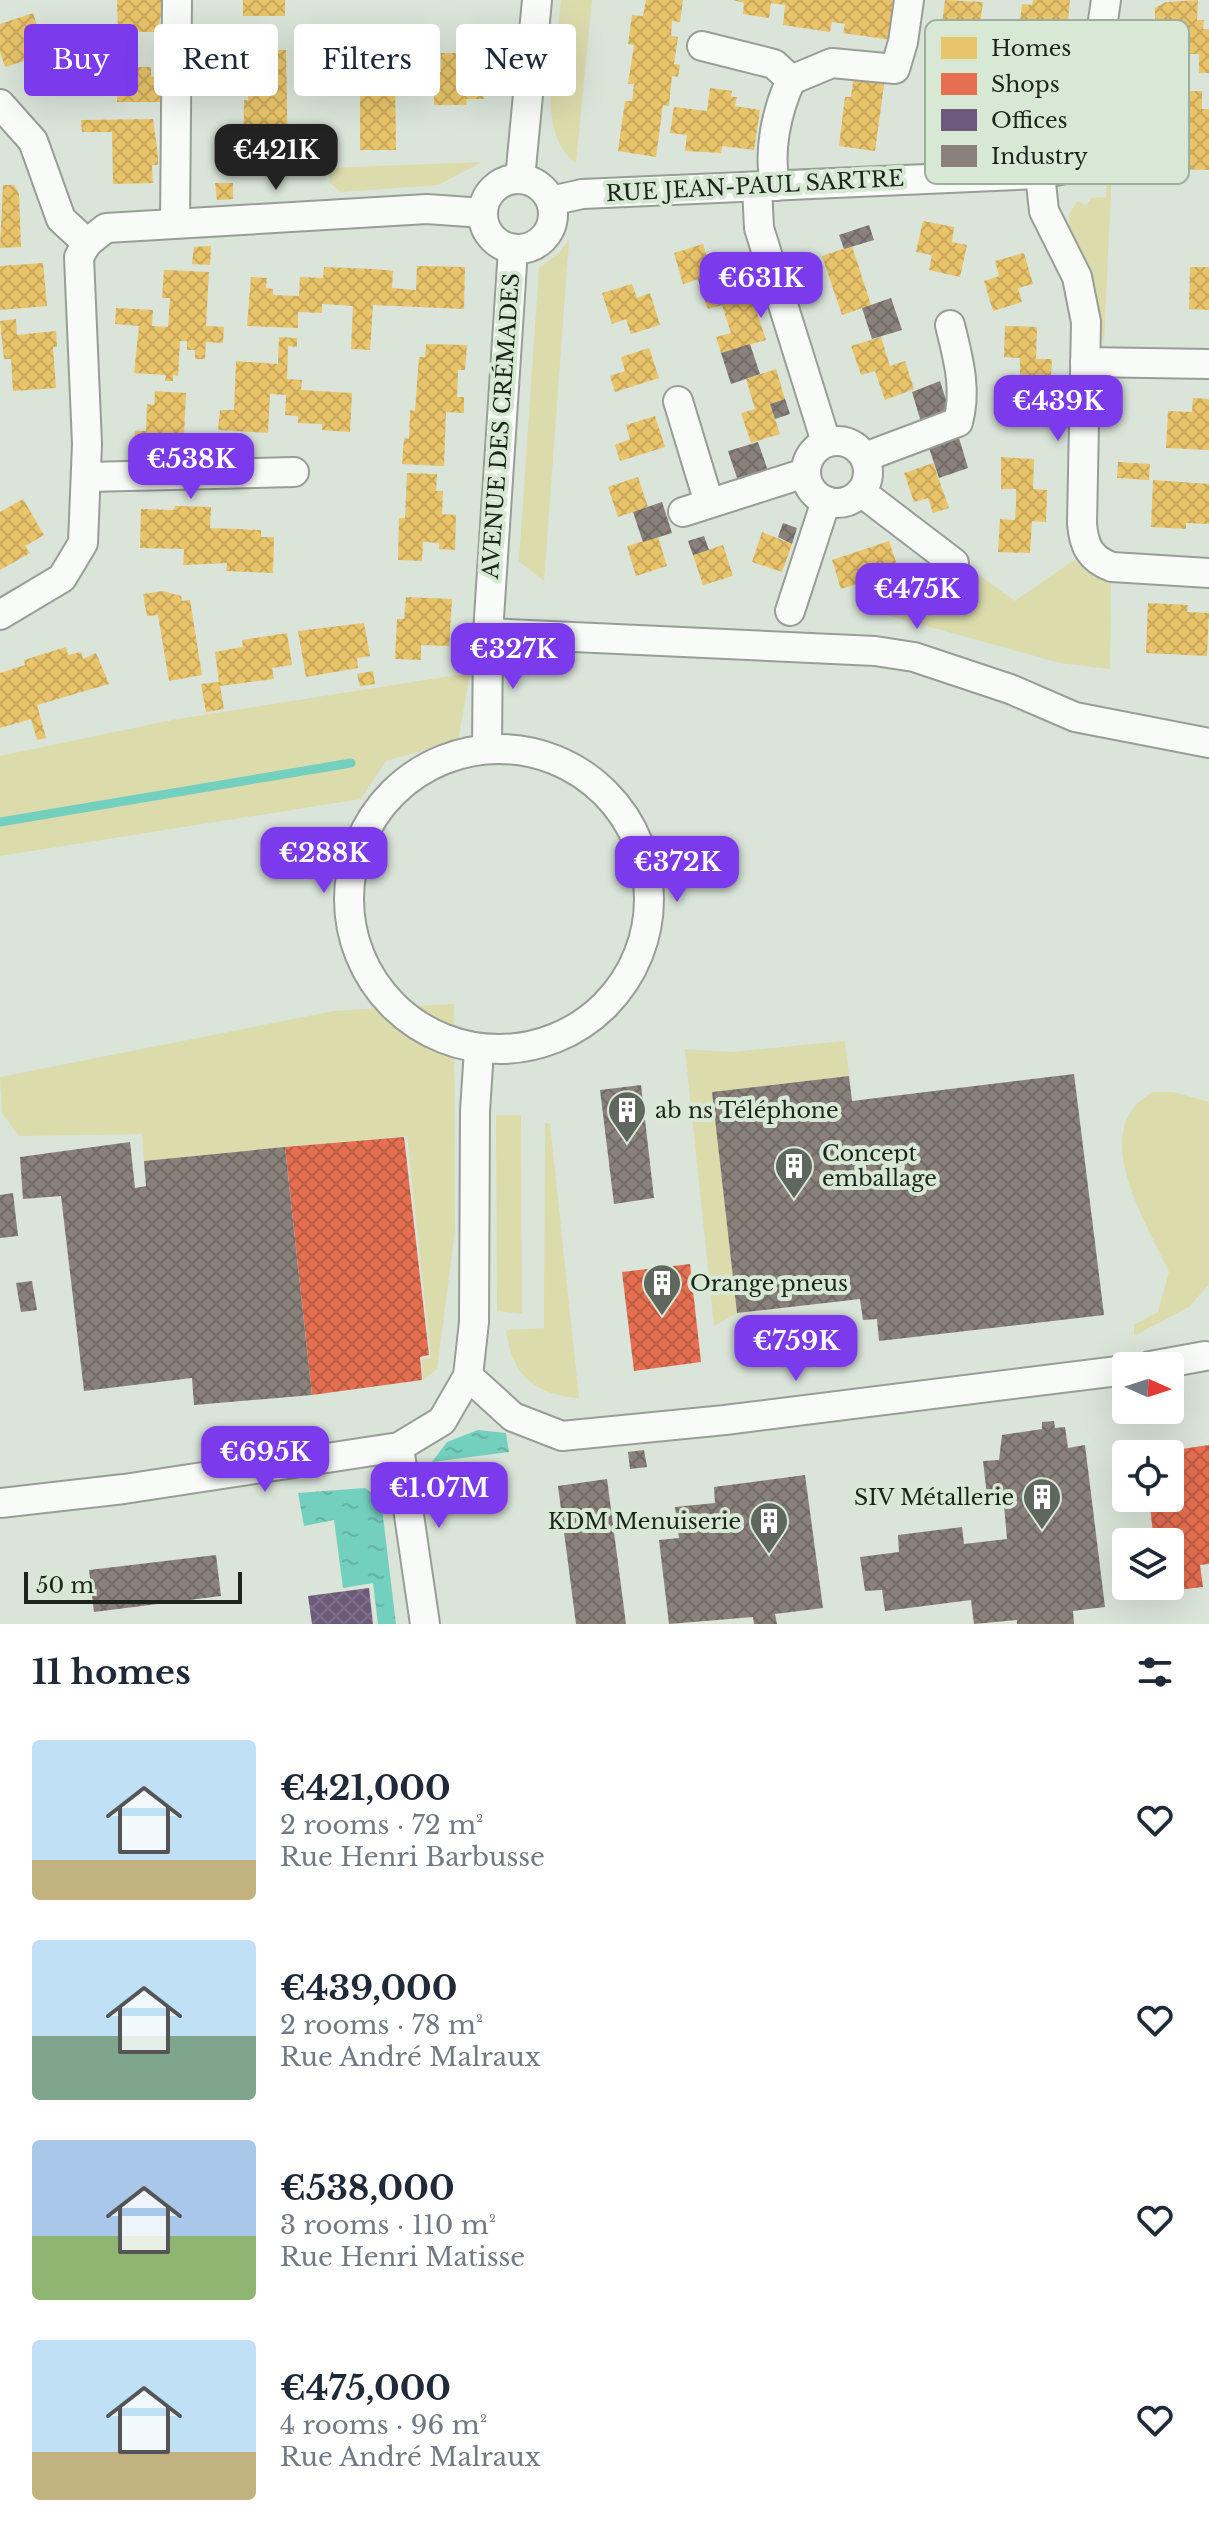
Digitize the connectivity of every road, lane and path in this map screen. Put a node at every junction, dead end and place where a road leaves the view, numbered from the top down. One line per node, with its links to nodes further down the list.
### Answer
1 (177, 0): 15 (street)
2 (537, 0): 9 (street)
3 (909, 0): 7 (street)
4 (1106, 0): 5 (street, RUE JEAN-PAUL SARTRE)
5 (1103, 20)
6 (702, 46): 7 (street)
7 (791, 80): 12 (street)
8 (0, 104): 16 (street)
9 (520, 179): 13 (street); 14 (street)
10 (925, 179): 12 (street, RUE JEAN-PAUL SARTRE)
11 (1041, 184): 19 (street)
12 (766, 186): 13 (street, RUE JEAN-PAUL SARTRE); 22 (street)
13 (551, 201): 17 (street)
14 (483, 213): 15 (street); 17 (street)
15 (175, 223): 16 (street)
16 (87, 243): 26 (street)
17 (513, 249): 33 (street, AVENUE DES CRÉMADES)
18 (950, 325): 23 (street)
19 (1085, 362): 20 (street); 30 (street)
20 (1209, 364)
21 (678, 401): 25 (street)
22 (826, 442): 23 (street); 25 (street)
23 (865, 457): 27 (street)
24 (294, 472): 26 (street)
25 (805, 473): 28 (street)
26 (87, 477): 32 (street)
27 (861, 492): 28 (street); 29 (street)
28 (826, 501): 31 (street)
29 (954, 563)
30 (1209, 573)
31 (790, 611)
32 (0, 615)
33 (488, 633): 34 (street); 35 (street, AVENUE DES CRÉMADES)
34 (1209, 743)
35 (487, 748): 36 (street); 36 (street)
36 (479, 1050): 40 (street)
37 (1208, 1356): 38 (street)
38 (1184, 1360)
39 (1112, 1372): 40 (street)
40 (468, 1376): 41 (street)
41 (399, 1447): 42 (street); 43 (street)
42 (0, 1503)
43 (425, 1624)

